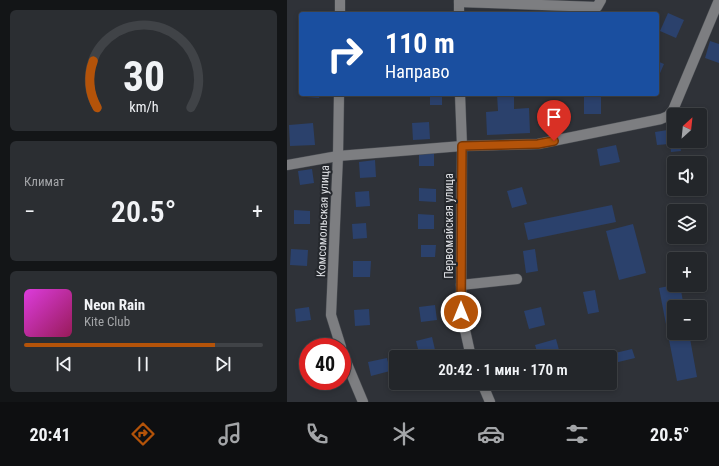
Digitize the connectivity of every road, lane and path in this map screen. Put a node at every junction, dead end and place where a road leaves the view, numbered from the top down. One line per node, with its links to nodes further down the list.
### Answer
1 (340, 0): 5 (street)
2 (601, 0): 4 (street)
3 (719, 0): 9 (street)
4 (459, 1): 6 (street)
5 (340, 12)
6 (459, 12)
7 (339, 96): 10 (street, Комсомольская улица)
8 (460, 96): 9 (street, Первомайская улица)
9 (462, 146): 10 (street); 13 (street, Первомайская улица)
10 (338, 156): 11 (street); 14 (street, Комсомольская улица)
11 (287, 165)
12 (517, 279): 13 (street)
13 (461, 285): 15 (street, Первомайская улица)
14 (338, 338)
15 (469, 350)
16 (351, 373): 18 (street)
17 (485, 390): 19 (street)
18 (363, 402)
19 (490, 402)

